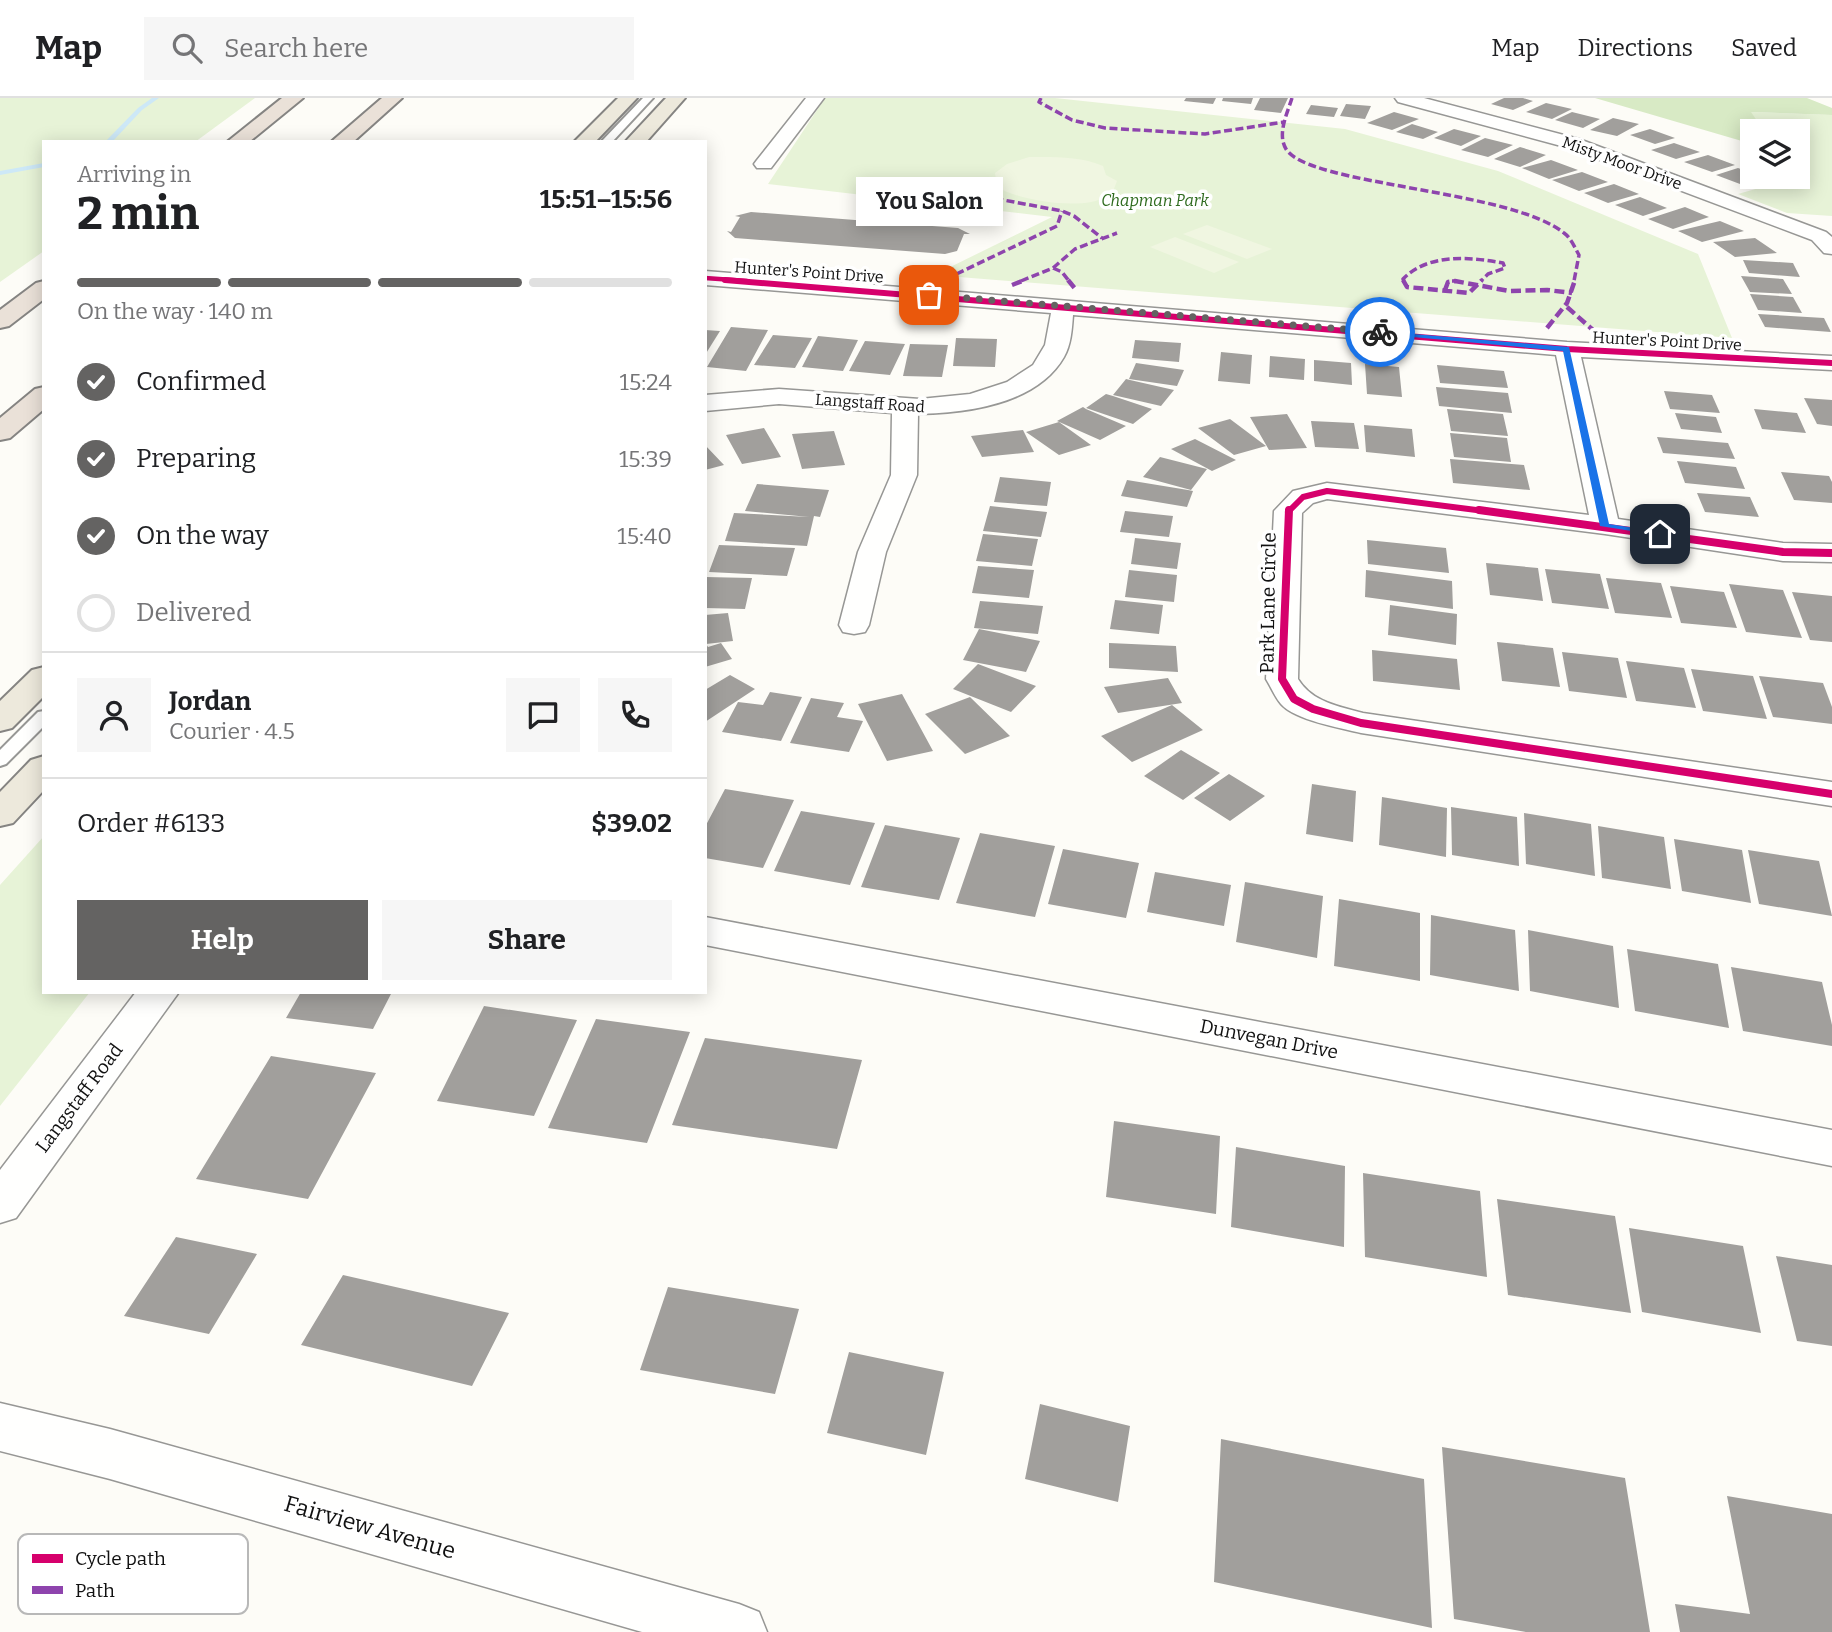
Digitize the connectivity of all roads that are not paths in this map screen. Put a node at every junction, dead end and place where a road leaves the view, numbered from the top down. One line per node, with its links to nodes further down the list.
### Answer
1 (294, 98): 8 (highway)
2 (393, 98): 9 (highway)
3 (628, 98): 10 (main road)
4 (648, 98): 11 (lane)
5 (676, 98): 12 (main road)
6 (815, 98): 13 (street)
7 (1404, 98): 14 (street, Misty Moor Drive)
8 (240, 140)
9 (343, 140)
10 (586, 140)
11 (608, 140)
12 (637, 140)
13 (764, 164)
14 (1832, 248)
15 (707, 278): 17 (street, Hunter's Point Drive)
16 (42, 290): 18 (highway)
17 (1063, 306): 19 (street, Hunter's Point Drive); 23 (street, Langstaff Road)
18 (0, 321)
19 (1567, 349): 20 (street, Hunter's Point Drive); 25 (street)
20 (1832, 363)
21 (42, 397): 24 (highway)
22 (707, 403): 23 (street, Langstaff Road)
23 (905, 408): 27 (street)
24 (0, 432)
25 (1605, 526): 26 (street, Park Lane Circle); 33 (street, Park Lane Circle)
26 (1832, 553)
27 (854, 625)
28 (42, 679): 30 (main road)
29 (42, 718): 31 (lane)
30 (0, 720)
31 (0, 760)
32 (42, 770): 34 (main road)
33 (1832, 794)
34 (0, 814)
35 (707, 931): 37 (street, Dunvegan Drive)
36 (158, 994): 38 (street, Langstaff Road)
37 (1832, 1148)
38 (0, 1204)
39 (0, 1427): 40 (street, Fairview Avenue)
40 (739, 1632)

